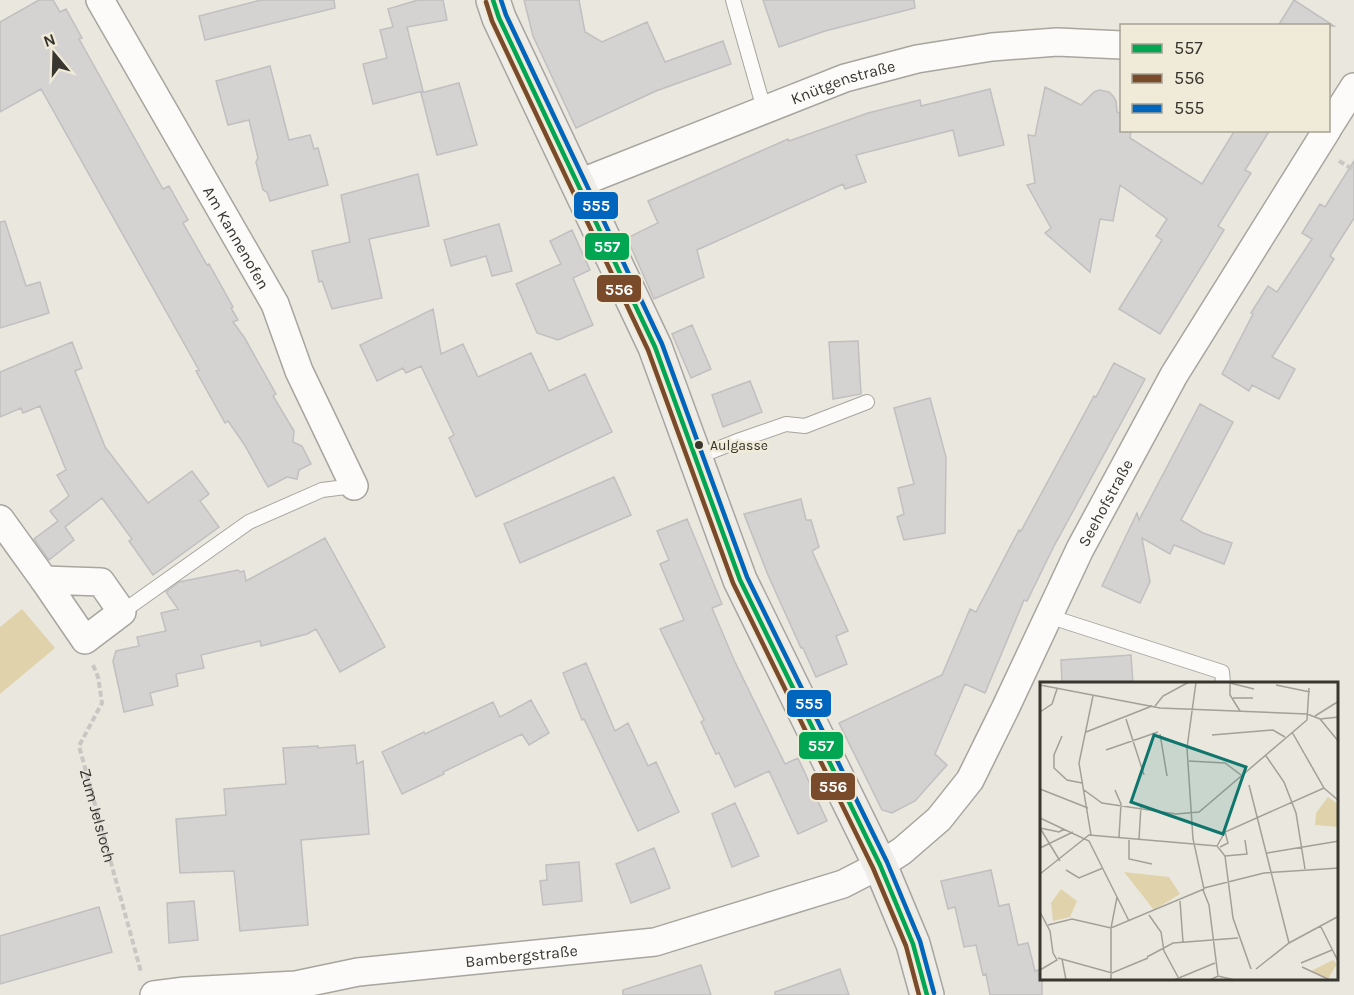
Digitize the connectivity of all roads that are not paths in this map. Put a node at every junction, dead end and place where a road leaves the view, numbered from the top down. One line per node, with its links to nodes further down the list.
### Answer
1 (100, 0): 12 (street, Am Kannenofen)
2 (493, 0): 9 (main road)
3 (733, 0): 6 (lane)
4 (1120, 45): 6 (street, Knütgenstraße)
5 (1354, 87): 7 (street, Seehofstraße)
6 (764, 109): 9 (street, Knütgenstraße)
7 (1330, 126)
8 (1326, 132): 16 (street, Seehofstraße)
9 (577, 184): 11 (main road)
10 (867, 402): 11 (lane)
11 (695, 458): 18 (main road)
12 (354, 486): 15 (lane)
13 (0, 519): 14 (street)
14 (44, 580): 15 (street); 15 (street)
15 (122, 612)
16 (1048, 616): 17 (lane); 18 (street, Seehofstraße)
17 (1223, 682)
18 (880, 865): 19 (street, Bambergstraße); 20 (main road)
19 (148, 984)
20 (927, 995)

